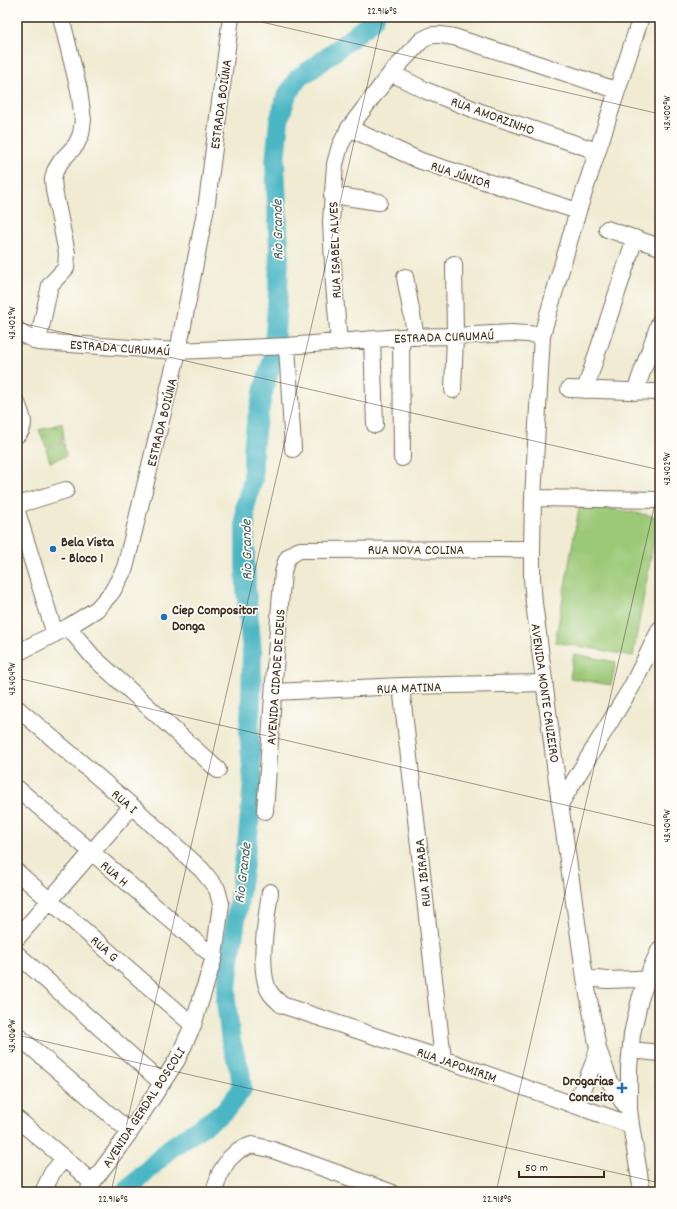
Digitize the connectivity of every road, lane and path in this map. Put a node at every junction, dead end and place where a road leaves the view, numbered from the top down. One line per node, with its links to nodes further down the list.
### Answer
1 (61, 17): 23 (street)
2 (231, 17): 26 (street, ESTRADA BOIÚNA)
3 (641, 17): 5 (street)
4 (391, 74): 5 (street, RUA ISABEL ALVES); 6 (street, RUA ISABEL ALVES); 7 (street, RUA AMORZINHO)
5 (616, 90): 7 (street)
6 (349, 128): 8 (street, RUA ISABEL ALVES); 10 (street, RUA JÚNIOR)
7 (597, 151): 10 (street)
8 (332, 195): 9 (street); 24 (street, RUA ISABEL ALVES)
9 (379, 202)
10 (578, 211): 18 (street)
11 (607, 229): 12 (street)
12 (634, 238): 13 (street); 28 (street)
13 (660, 247)
14 (454, 264): 19 (street)
15 (405, 277): 20 (street)
16 (660, 321): 22 (street)
17 (17, 329): 23 (street, ESTRADA CURUMAÚ)
18 (542, 335): 19 (street, ESTRADA CURUMAÚ); 36 (street, AVENIDA MONTE CRUZEIRO)
19 (455, 336): 20 (street, ESTRADA CURUMAÚ); 27 (street)
20 (409, 337): 21 (street, ESTRADA CURUMAÚ); 34 (street)
21 (372, 340): 24 (street, ESTRADA CURUMAÚ); 31 (street)
22 (656, 340): 28 (street)
23 (38, 342): 26 (street, ESTRADA CURUMAÚ)
24 (339, 342): 25 (street, ESTRADA CURUMAÚ)
25 (284, 346): 26 (street, ESTRADA CURUMAÚ); 33 (street)
26 (178, 350): 43 (street, ESTRADA BOIÚNA)
27 (453, 390)
28 (635, 392): 29 (street)
29 (660, 392)
30 (17, 403): 32 (street)
31 (375, 425)
32 (17, 436)
33 (293, 448)
34 (402, 458)
35 (66, 490): 38 (street)
36 (533, 498): 37 (street); 40 (street, AVENIDA MONTE CRUZEIRO)
37 (660, 500)
38 (17, 505)
39 (17, 512): 43 (street)
40 (532, 549): 41 (street, RUA NOVA COLINA); 45 (street, AVENIDA MONTE CRUZEIRO)
41 (300, 550): 47 (street, AVENIDA CIDADE DE DEUS)
42 (660, 629): 51 (street)
43 (61, 630): 44 (street, ESTRADA BOIÚNA); 49 (street)
44 (17, 653)
45 (545, 683): 46 (street, RUA MATINA); 51 (street, AVENIDA MONTE CRUZEIRO)
46 (401, 686): 47 (street, RUA MATINA); 70 (street, RUA IBIRABA)
47 (274, 692): 53 (street, AVENIDA CIDADE DE DEUS)
48 (17, 708): 52 (street, RUA I)
49 (218, 770)
50 (17, 788): 54 (street, RUA H)
51 (560, 804): 63 (street, AVENIDA MONTE CRUZEIRO)
52 (132, 806): 54 (street); 58 (street, RUA I)
53 (265, 811)
54 (91, 853): 57 (street); 61 (street, RUA H)
55 (17, 872): 57 (street, RUA G)
56 (270, 892): 70 (street, RUA JAPOMIRIM)
57 (50, 900): 59 (street); 65 (street, RUA G)
58 (222, 904): 61 (street, AVENIDA GERDAL BOSCOLI)
59 (17, 938)
60 (17, 954): 71 (street)
61 (214, 958): 65 (street, AVENIDA GERDAL BOSCOLI)
62 (657, 958): 64 (street)
63 (585, 978): 64 (street); 67 (street, AVENIDA MONTE CRUZEIRO)
64 (640, 983): 68 (street)
65 (193, 1025): 71 (street, AVENIDA GERDAL BOSCOLI)
66 (17, 1035): 76 (street)
67 (598, 1049): 72 (street, AVENIDA MONTE CRUZEIRO); 73 (street, AVENIDA MONTE CRUZEIRO)
68 (631, 1050): 69 (street); 73 (street)
69 (660, 1053)
70 (443, 1059): 72 (street, RUA JAPOMIRIM)
71 (162, 1083): 76 (street, AVENIDA GERDAL BOSCOLI)
72 (573, 1105): 75 (street, RUA JAPOMIRIM)
73 (629, 1109): 75 (street)
74 (17, 1120): 77 (street)
75 (631, 1125): 83 (street)
76 (130, 1132): 78 (street, AVENIDA GERDAL BOSCOLI)
77 (64, 1159): 78 (street); 80 (street)
78 (90, 1188)
79 (364, 1188): 81 (street); 82 (street)
80 (42, 1192)
81 (214, 1192)
82 (390, 1192)
83 (642, 1192)

